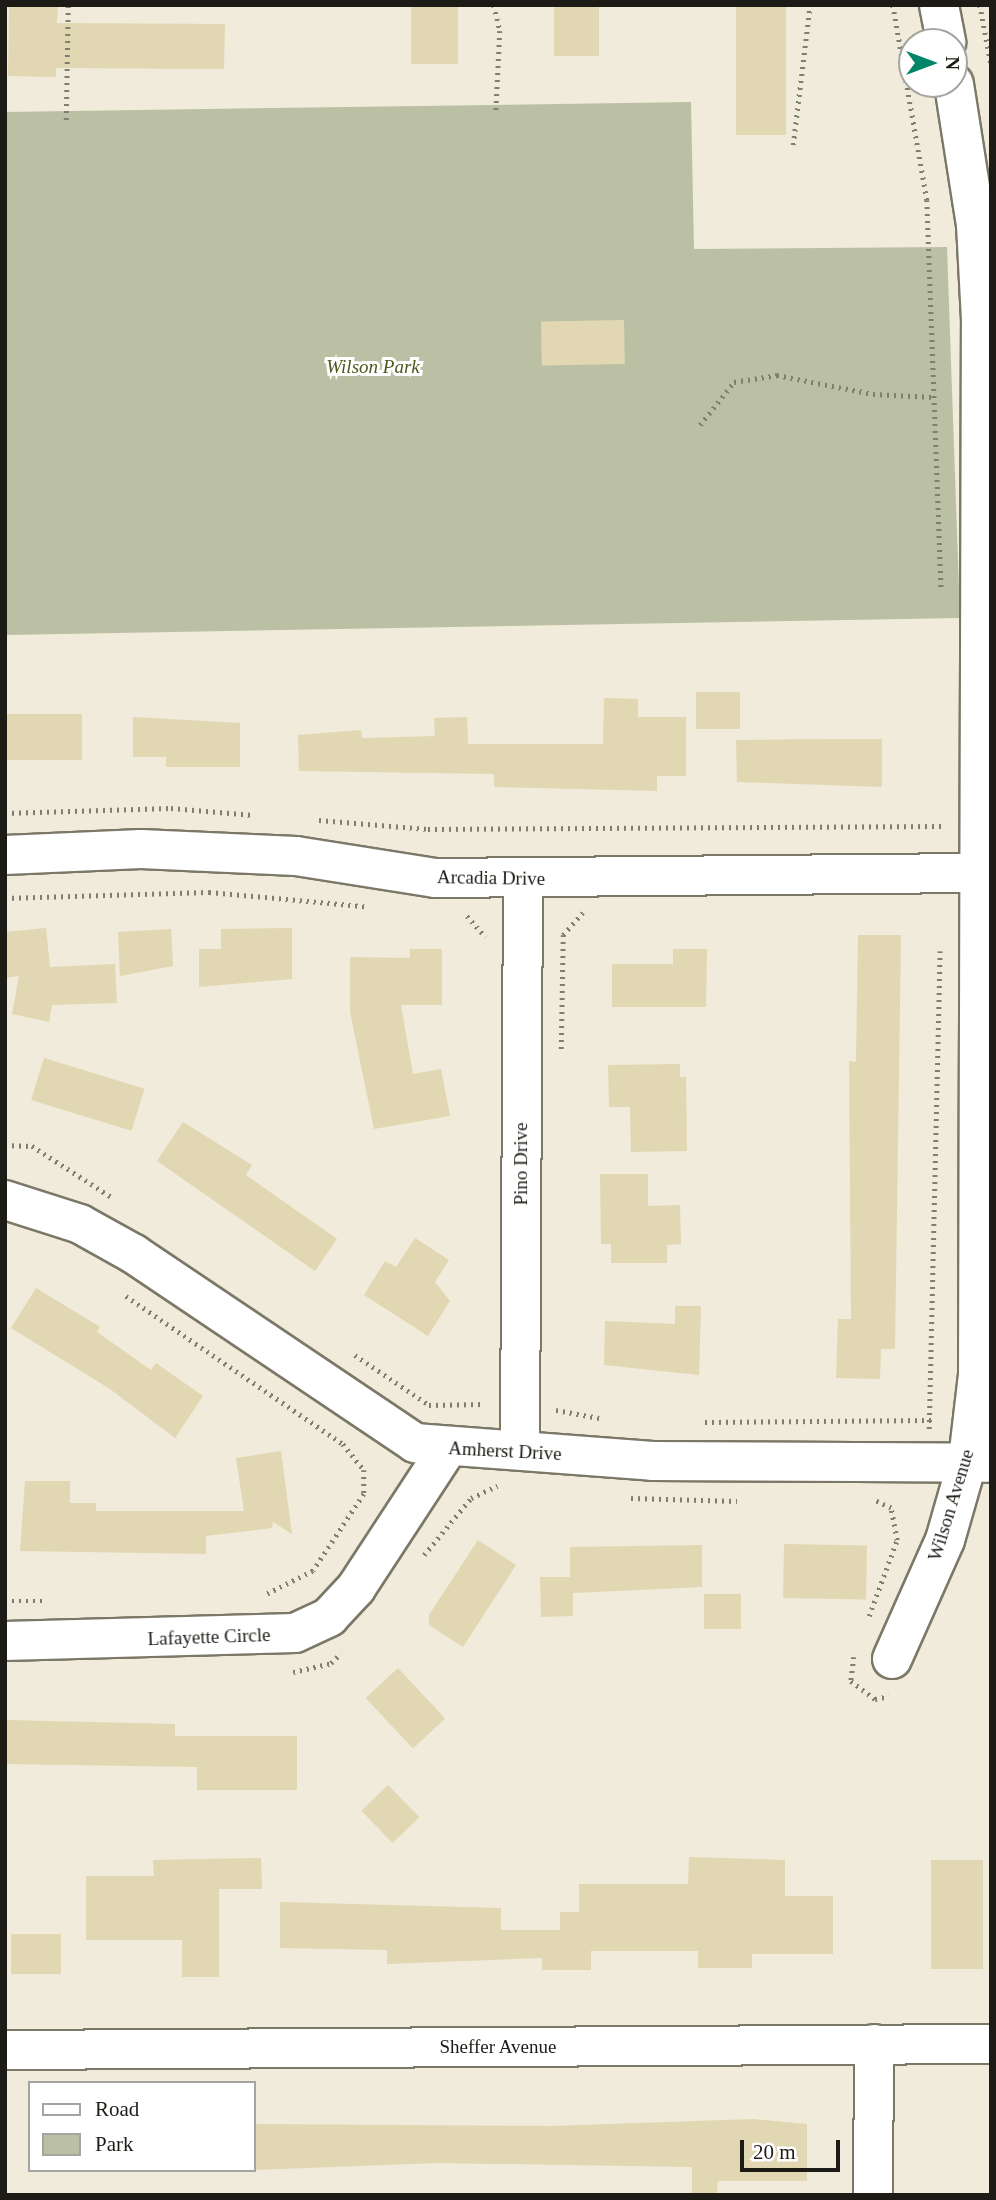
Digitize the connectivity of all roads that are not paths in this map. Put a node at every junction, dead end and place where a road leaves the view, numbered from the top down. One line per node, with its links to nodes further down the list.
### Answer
1 (939, 5): 2 (street)
2 (943, 28)
3 (968, 100): 5 (street, Wilson Avenue)
4 (5, 855): 6 (street, Arcadia Drive)
5 (960, 873): 6 (street, Arcadia Drive); 10 (street, Wilson Avenue)
6 (523, 879): 9 (street, Pino Drive)
7 (5, 1200): 8 (street, Amherst Drive)
8 (447, 1449): 9 (street, Amherst Drive); 11 (street, Lafayette Circle)
9 (520, 1449): 10 (street, Amherst Drive)
10 (979, 1461): 12 (street, Wilson Avenue)
11 (5, 1641)
12 (894, 1677)
13 (874, 2044): 14 (street, Sheffer Avenue); 15 (street, Sheffer Avenue); 16 (street)
14 (991, 2044)
15 (5, 2050)
16 (873, 2195)

